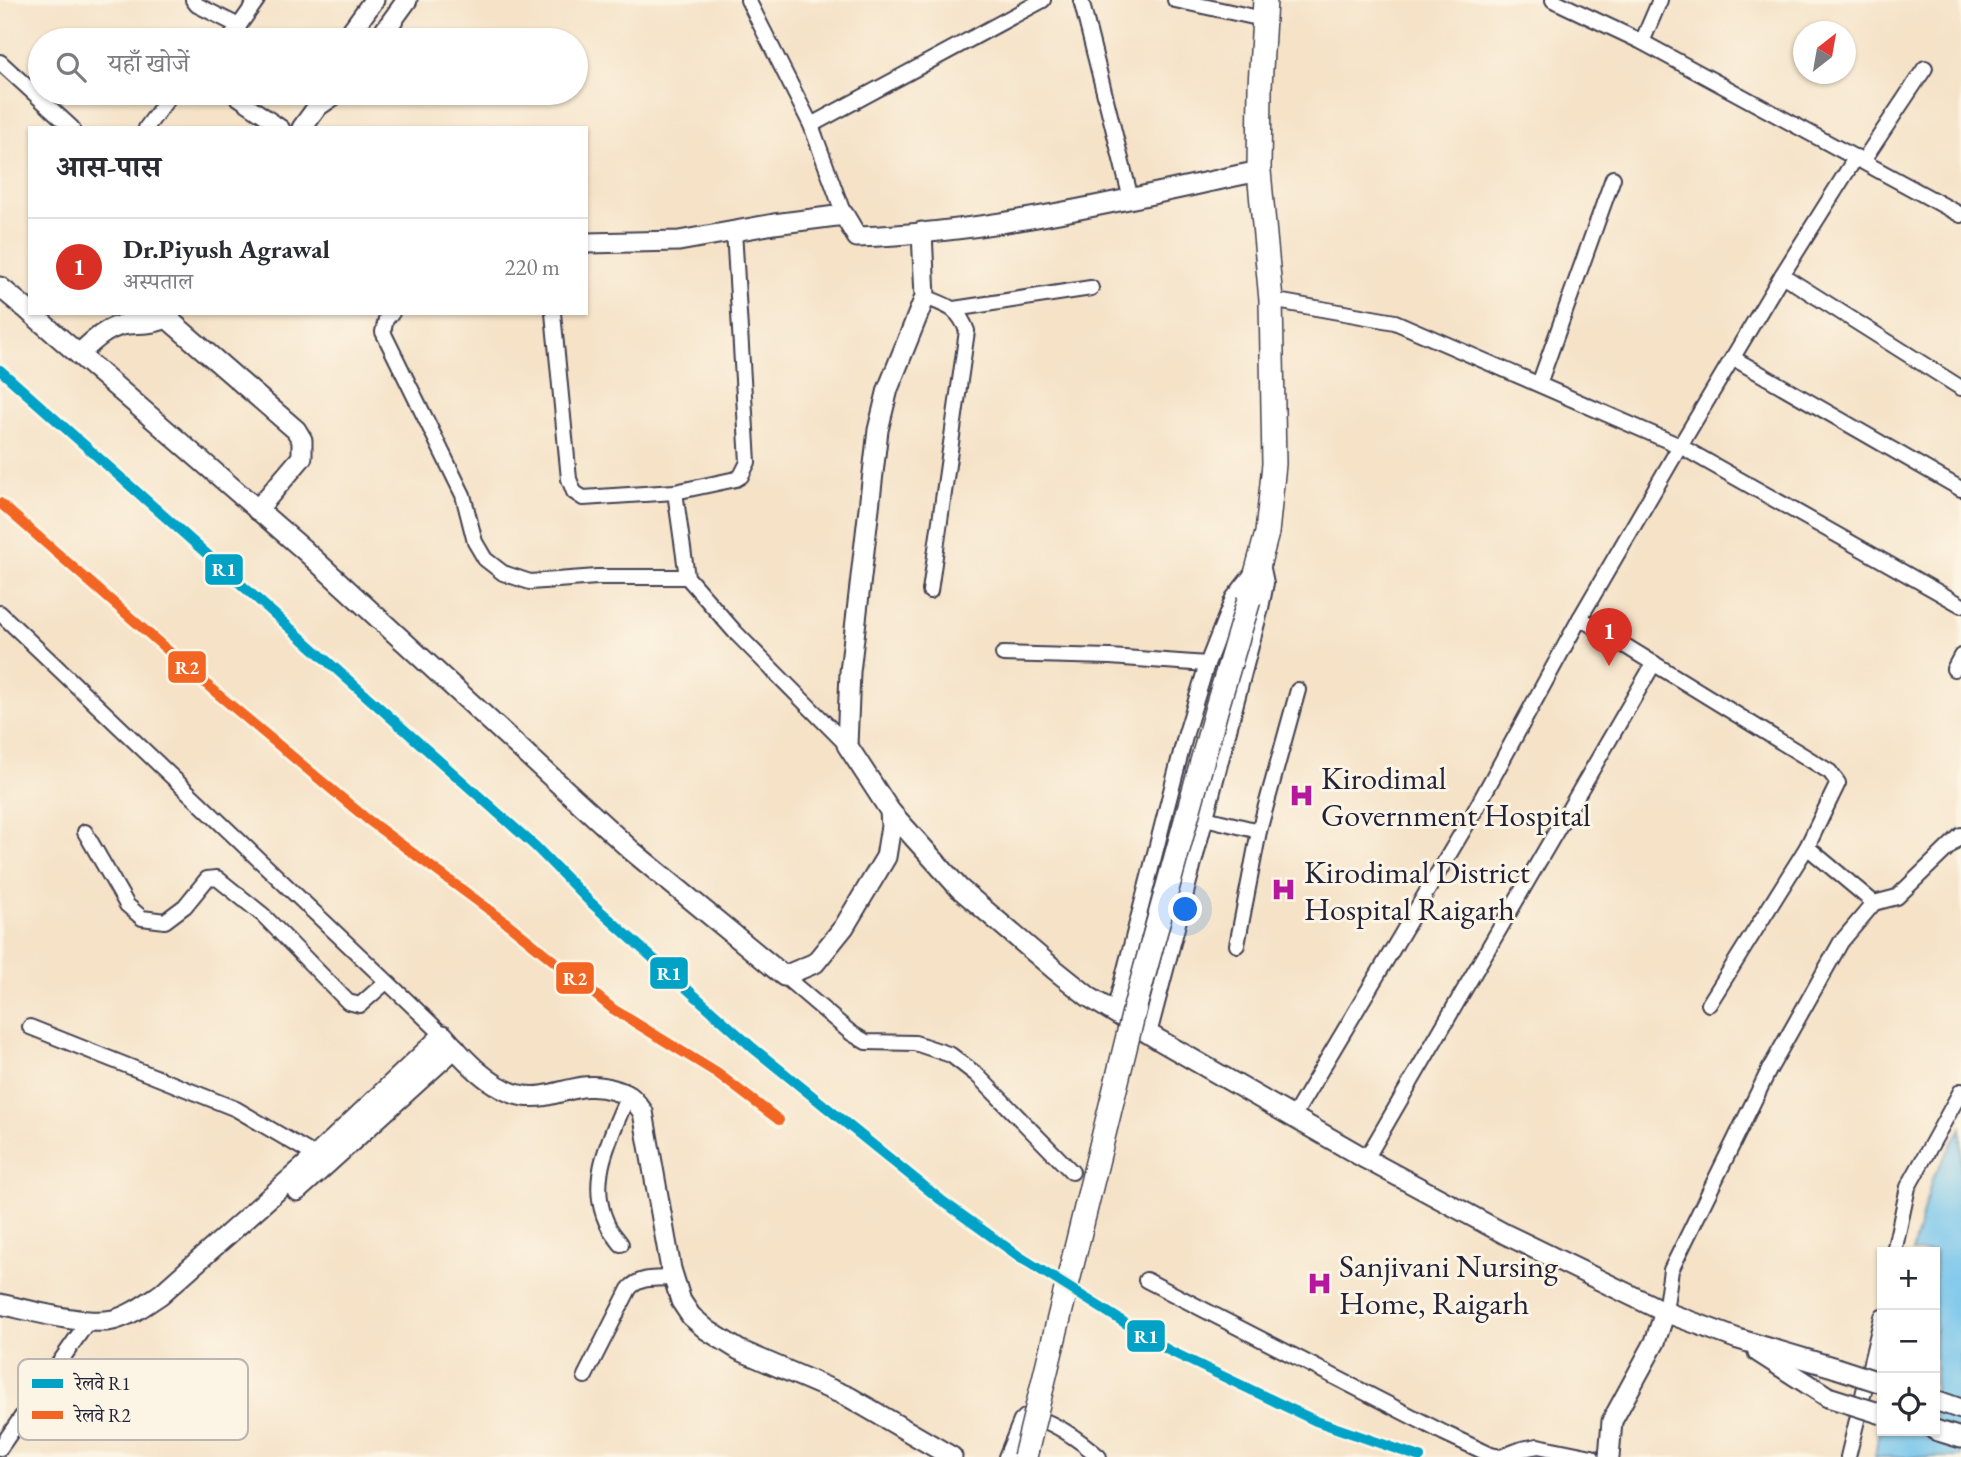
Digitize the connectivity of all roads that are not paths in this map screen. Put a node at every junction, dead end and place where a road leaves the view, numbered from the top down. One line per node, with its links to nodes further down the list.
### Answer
1 (193, 0): 12 (street)
2 (257, 0): 12 (street)
3 (407, 0): 14 (street)
4 (748, 0): 23 (street)
5 (1043, 0): 23 (street)
6 (1082, 0): 31 (street)
7 (1175, 0): 11 (street)
8 (1553, 0): 15 (street)
9 (1660, 0): 15 (street)
10 (368, 2): 13 (street)
11 (1264, 10): 29 (main road)
12 (239, 26)
13 (352, 28)
14 (387, 28)
15 (1642, 42): 28 (street)
16 (0, 62): 18 (street)
17 (1924, 68): 28 (street)
18 (28, 88)
19 (47, 105): 24 (street)
20 (163, 105): 25 (street)
21 (248, 105): 26 (street)
22 (315, 105): 27 (street)
23 (811, 125): 32 (street)
24 (70, 126)
25 (147, 126)
26 (279, 126)
27 (303, 126)
28 (1859, 159): 33 (street); 37 (street)
29 (1259, 172): 31 (street); 41 (main road)
30 (1613, 178): 50 (street)
31 (1131, 198): 35 (street)
32 (844, 215): 34 (street); 35 (street)
33 (1961, 215)
34 (734, 231): 36 (street); 54 (street)
35 (922, 232): 40 (street)
36 (588, 243)
37 (1782, 275): 49 (street); 51 (street)
38 (0, 287): 42 (street)
39 (1091, 288): 43 (street)
40 (925, 297): 43 (street); 68 (street)
41 (1271, 300): 50 (street); 56 (main road)
42 (28, 310)
43 (954, 310): 58 (street)
44 (33, 315): 48 (street)
45 (389, 315): 57 (street)
46 (553, 315): 54 (street)
47 (169, 316): 48 (street); 55 (street)
48 (80, 354): 55 (street)
49 (1733, 358): 52 (street); 53 (street)
50 (1539, 384): 52 (street)
51 (1961, 387)
52 (1680, 446): 59 (street); 61 (street)
53 (1961, 489)
54 (675, 492): 57 (street)
55 (257, 510): 77 (street)
56 (1261, 563): 65 (street); 70 (street); 112 (main road, bridge)
57 (687, 577): 68 (street)
58 (930, 591)
59 (1961, 605)
60 (0, 614): 78 (street)
61 (1580, 618): 64 (street); 86 (street)
62 (1003, 654): 65 (street)
63 (1961, 656): 66 (street)
64 (1654, 663): 74 (street); 88 (street)
65 (1207, 664): 80 (street)
66 (1954, 670)
67 (1298, 690): 71 (street)
68 (847, 745): 69 (street)
69 (890, 811): 77 (street); 80 (street)
70 (1205, 818): 71 (street); 82 (street)
71 (1259, 831): 76 (street)
72 (85, 832): 78 (street)
73 (1961, 835): 75 (street)
74 (1807, 847): 75 (street); 79 (street)
75 (1874, 903): 95 (street)
76 (1237, 945)
77 (784, 976): 89 (street)
78 (386, 982): 83 (street)
79 (1709, 1004)
80 (1114, 1012): 82 (street)
81 (30, 1027): 87 (street)
82 (1149, 1034): 86 (street)
83 (449, 1042): 85 (street); 87 (street); 97 (street)
84 (1961, 1091): 91 (street)
85 (628, 1095): 90 (street); 92 (street)
86 (1293, 1117): 88 (street)
87 (316, 1156): 97 (street)
88 (1366, 1159): 95 (street)
89 (1072, 1172)
90 (621, 1244)
91 (1895, 1247)
92 (673, 1278): 101 (street); 110 (street)
93 (1146, 1280): 114 (street)
94 (0, 1304): 97 (street)
95 (1665, 1312): 99 (street); 115 (street)
96 (0, 1316): 97 (street)
97 (85, 1326): 100 (street)
98 (1877, 1338): 116 (street)
99 (1738, 1339): 102 (street, bridge); 105 (street, bridge)
100 (62, 1359)
101 (585, 1376)
102 (1877, 1381)
103 (1940, 1402): 104 (street)
104 (1961, 1409)
105 (1877, 1412)
106 (18, 1422): 109 (street)
107 (1940, 1432): 108 (street)
108 (1961, 1438)
109 (0, 1448)
110 (952, 1457)
111 (1006, 1457): 113 (street)
112 (1025, 1457)
113 (1099, 1457)
114 (1591, 1457)
115 (1609, 1457)
116 (1848, 1457)

